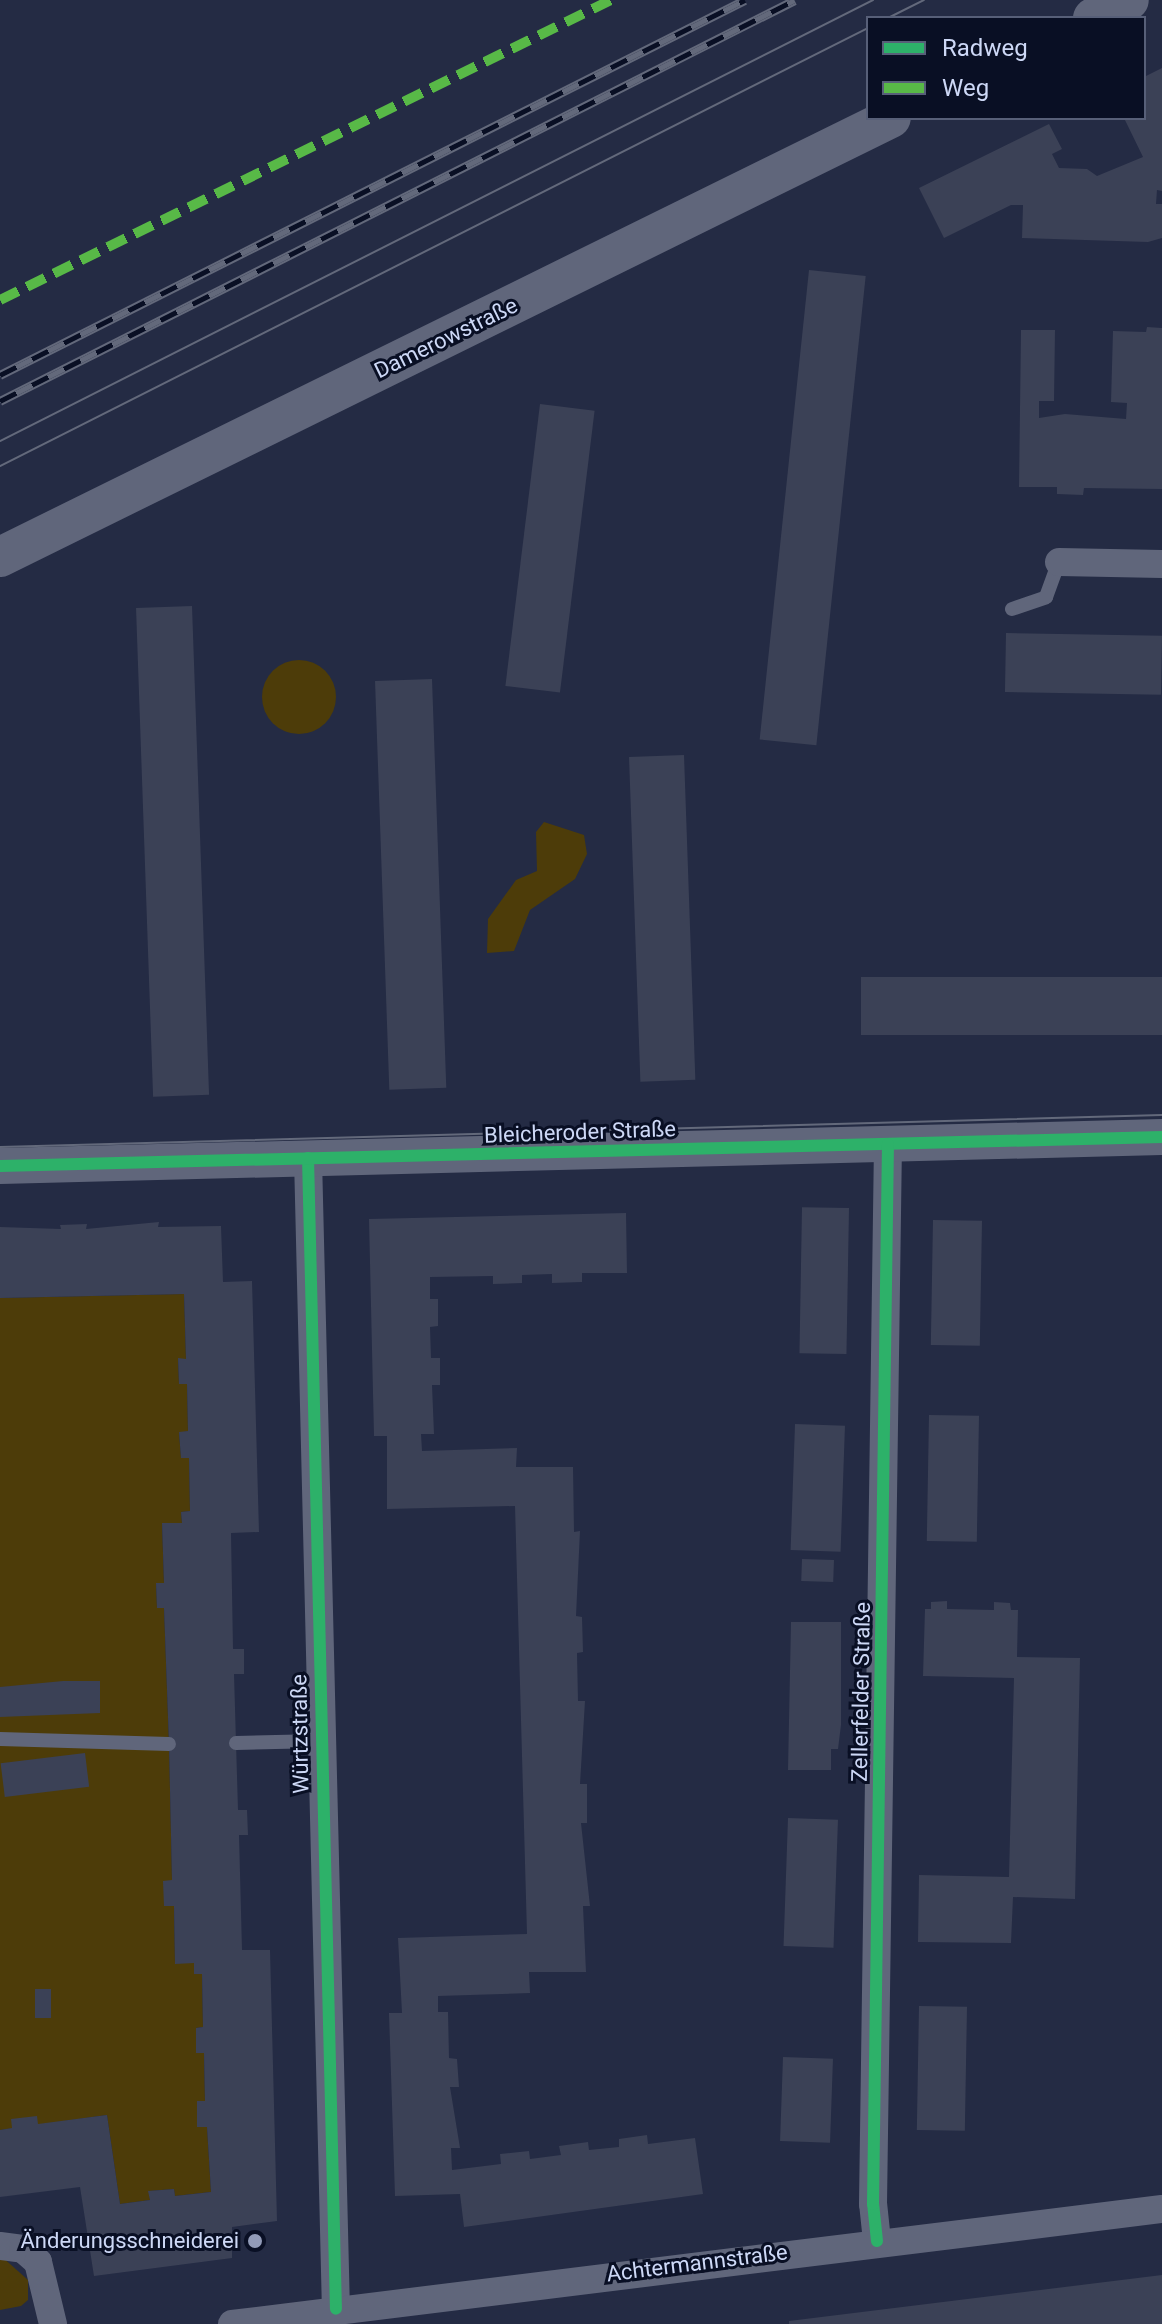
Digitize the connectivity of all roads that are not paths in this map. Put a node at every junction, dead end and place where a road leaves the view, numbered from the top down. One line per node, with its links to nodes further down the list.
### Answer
1 (1129, 0): 2 (main road)
2 (1097, 16)
3 (887, 120): 4 (main road, Damerowstraße)
4 (0, 557)
5 (1059, 562): 6 (street); 7 (lane)
6 (1162, 564)
7 (1012, 609)
8 (1162, 1137): 9 (street, Bleicheroder Straße)
9 (888, 1144): 10 (street, Bleicheroder Straße); 17 (street, Zellerfelder Straße)
10 (308, 1158): 11 (street, Bleicheroder Straße); 13 (street, Würtzstraße)
11 (0, 1166)
12 (0, 1739): 15 (lane)
13 (320, 1741): 14 (lane); 19 (street, Würtzstraße)
14 (236, 1743)
15 (169, 1744)
16 (1162, 2209): 17 (street, Achtermannstraße)
17 (877, 2241): 19 (street, Achtermannstraße)
18 (0, 2246): 20 (street)
19 (336, 2309): 21 (street, Achtermannstraße)
20 (53, 2324)
21 (232, 2324)

